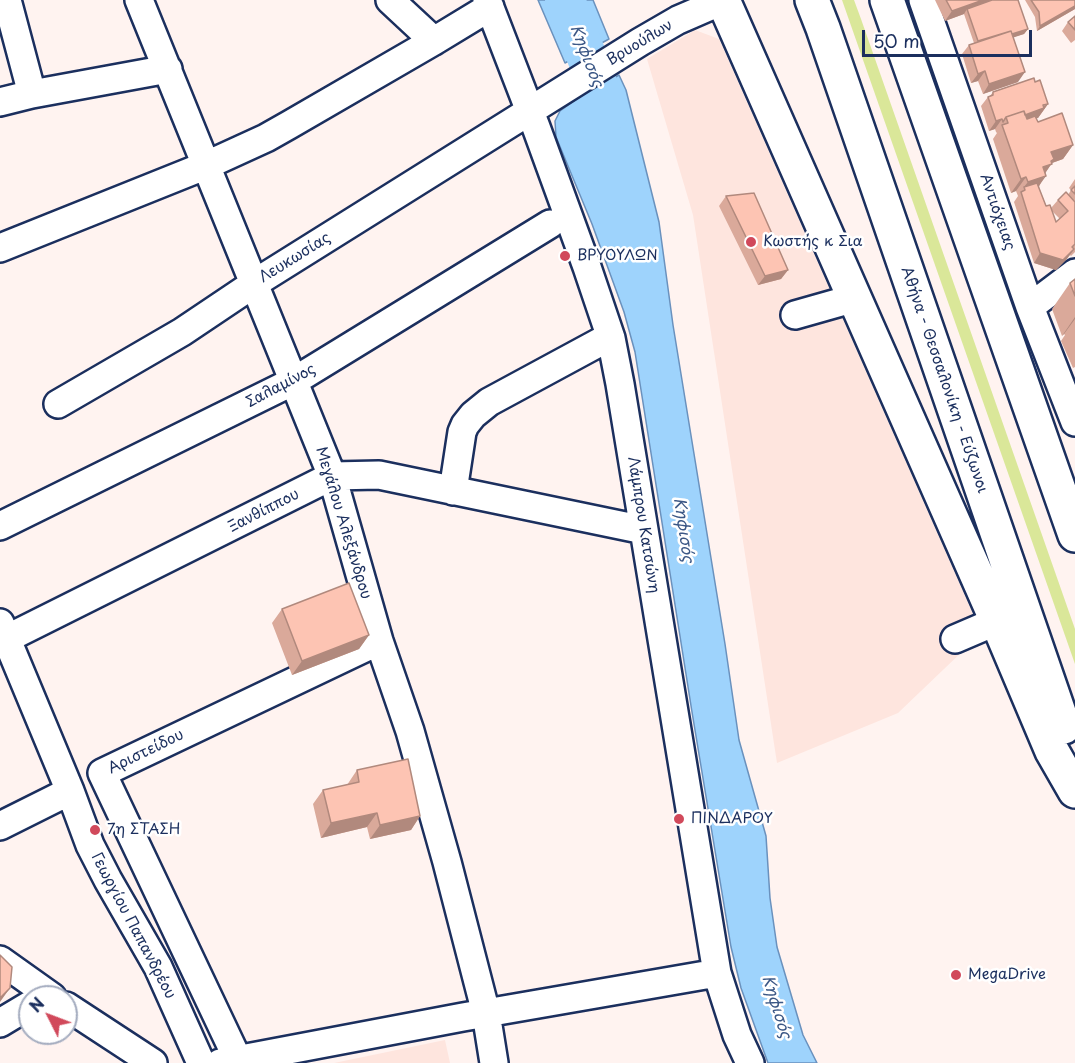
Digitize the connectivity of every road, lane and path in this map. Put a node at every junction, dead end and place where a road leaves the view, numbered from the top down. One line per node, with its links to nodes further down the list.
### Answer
1 (7, 0): 11 (street)
2 (139, 0): 10 (street, Μεγάλου Αλεξάνδρου)
3 (390, 0): 9 (street)
4 (723, 0): 13 (street, Βρυούλων); 19 (highway)
5 (812, 0): 35 (highway, Αθήνα - Θεσσαλονίκη - Εύζωνοι)
6 (887, 0): 30 (highway)
7 (923, 0): 20 (street, Αντιόχειας)
8 (488, 3): 9 (street); 13 (street, Λάμπρου Κατσώνη)
9 (434, 41): 14 (street)
10 (168, 69): 11 (street); 14 (street, Μεγάλου Αλεξάνδρου)
11 (32, 94): 12 (street)
12 (0, 102)
13 (538, 106): 18 (street, Λευκωσίας); 29 (street, Λάμπρου Κατσώνη)
14 (207, 165): 16 (street); 18 (street, Μεγάλου Αλεξάνδρου)
15 (550, 224): 23 (street, Σαλαμίνος)
16 (0, 248)
17 (1075, 273): 20 (street)
18 (255, 283): 23 (street, Μεγάλου Αλεξάνδρου); 24 (street, Λευκωσίας)
19 (855, 298): 21 (street); 31 (highway)
20 (1030, 307): 25 (street, Αντιόχειας)
21 (795, 315)
22 (600, 342): 27 (street)
23 (294, 381): 26 (street, Μεγάλου Αλεξάνδρου); 28 (street, Σαλαμίνος)
24 (58, 404)
25 (1075, 422)
26 (332, 476): 27 (street, Ξανθίππου); 32 (street, Ξανθίππου); 34 (street, Μεγάλου Αλεξάνδρου)
27 (453, 491): 29 (street, Ξανθίππου)
28 (0, 526)
29 (644, 530): 40 (street, Λάμπρου Κατσώνη)
30 (1075, 536)
31 (997, 621): 33 (street); 37 (highway)
32 (4, 630): 36 (street, Γεωργίου Παπανδρέου)
33 (955, 639)
34 (379, 641): 42 (street, Μεγάλου Αλεξάνδρου); 46 (street, Αριστείδου)
35 (1075, 760)
36 (70, 791): 38 (street); 48 (street, Γεωργίου Παπανδρέου)
37 (1075, 791)
38 (0, 826)
39 (0, 960): 41 (street)
40 (717, 973): 42 (street); 50 (street, Λάμπρου Κατσώνη)
41 (29, 985)
42 (486, 1013): 46 (street); 49 (street, Μεγάλου Αλεξάνδρου)
43 (18, 1014): 45 (street)
44 (78, 1018): 47 (street)
45 (0, 1023)
46 (229, 1061)
47 (153, 1063)
48 (201, 1063)
49 (494, 1063)
50 (750, 1063)

